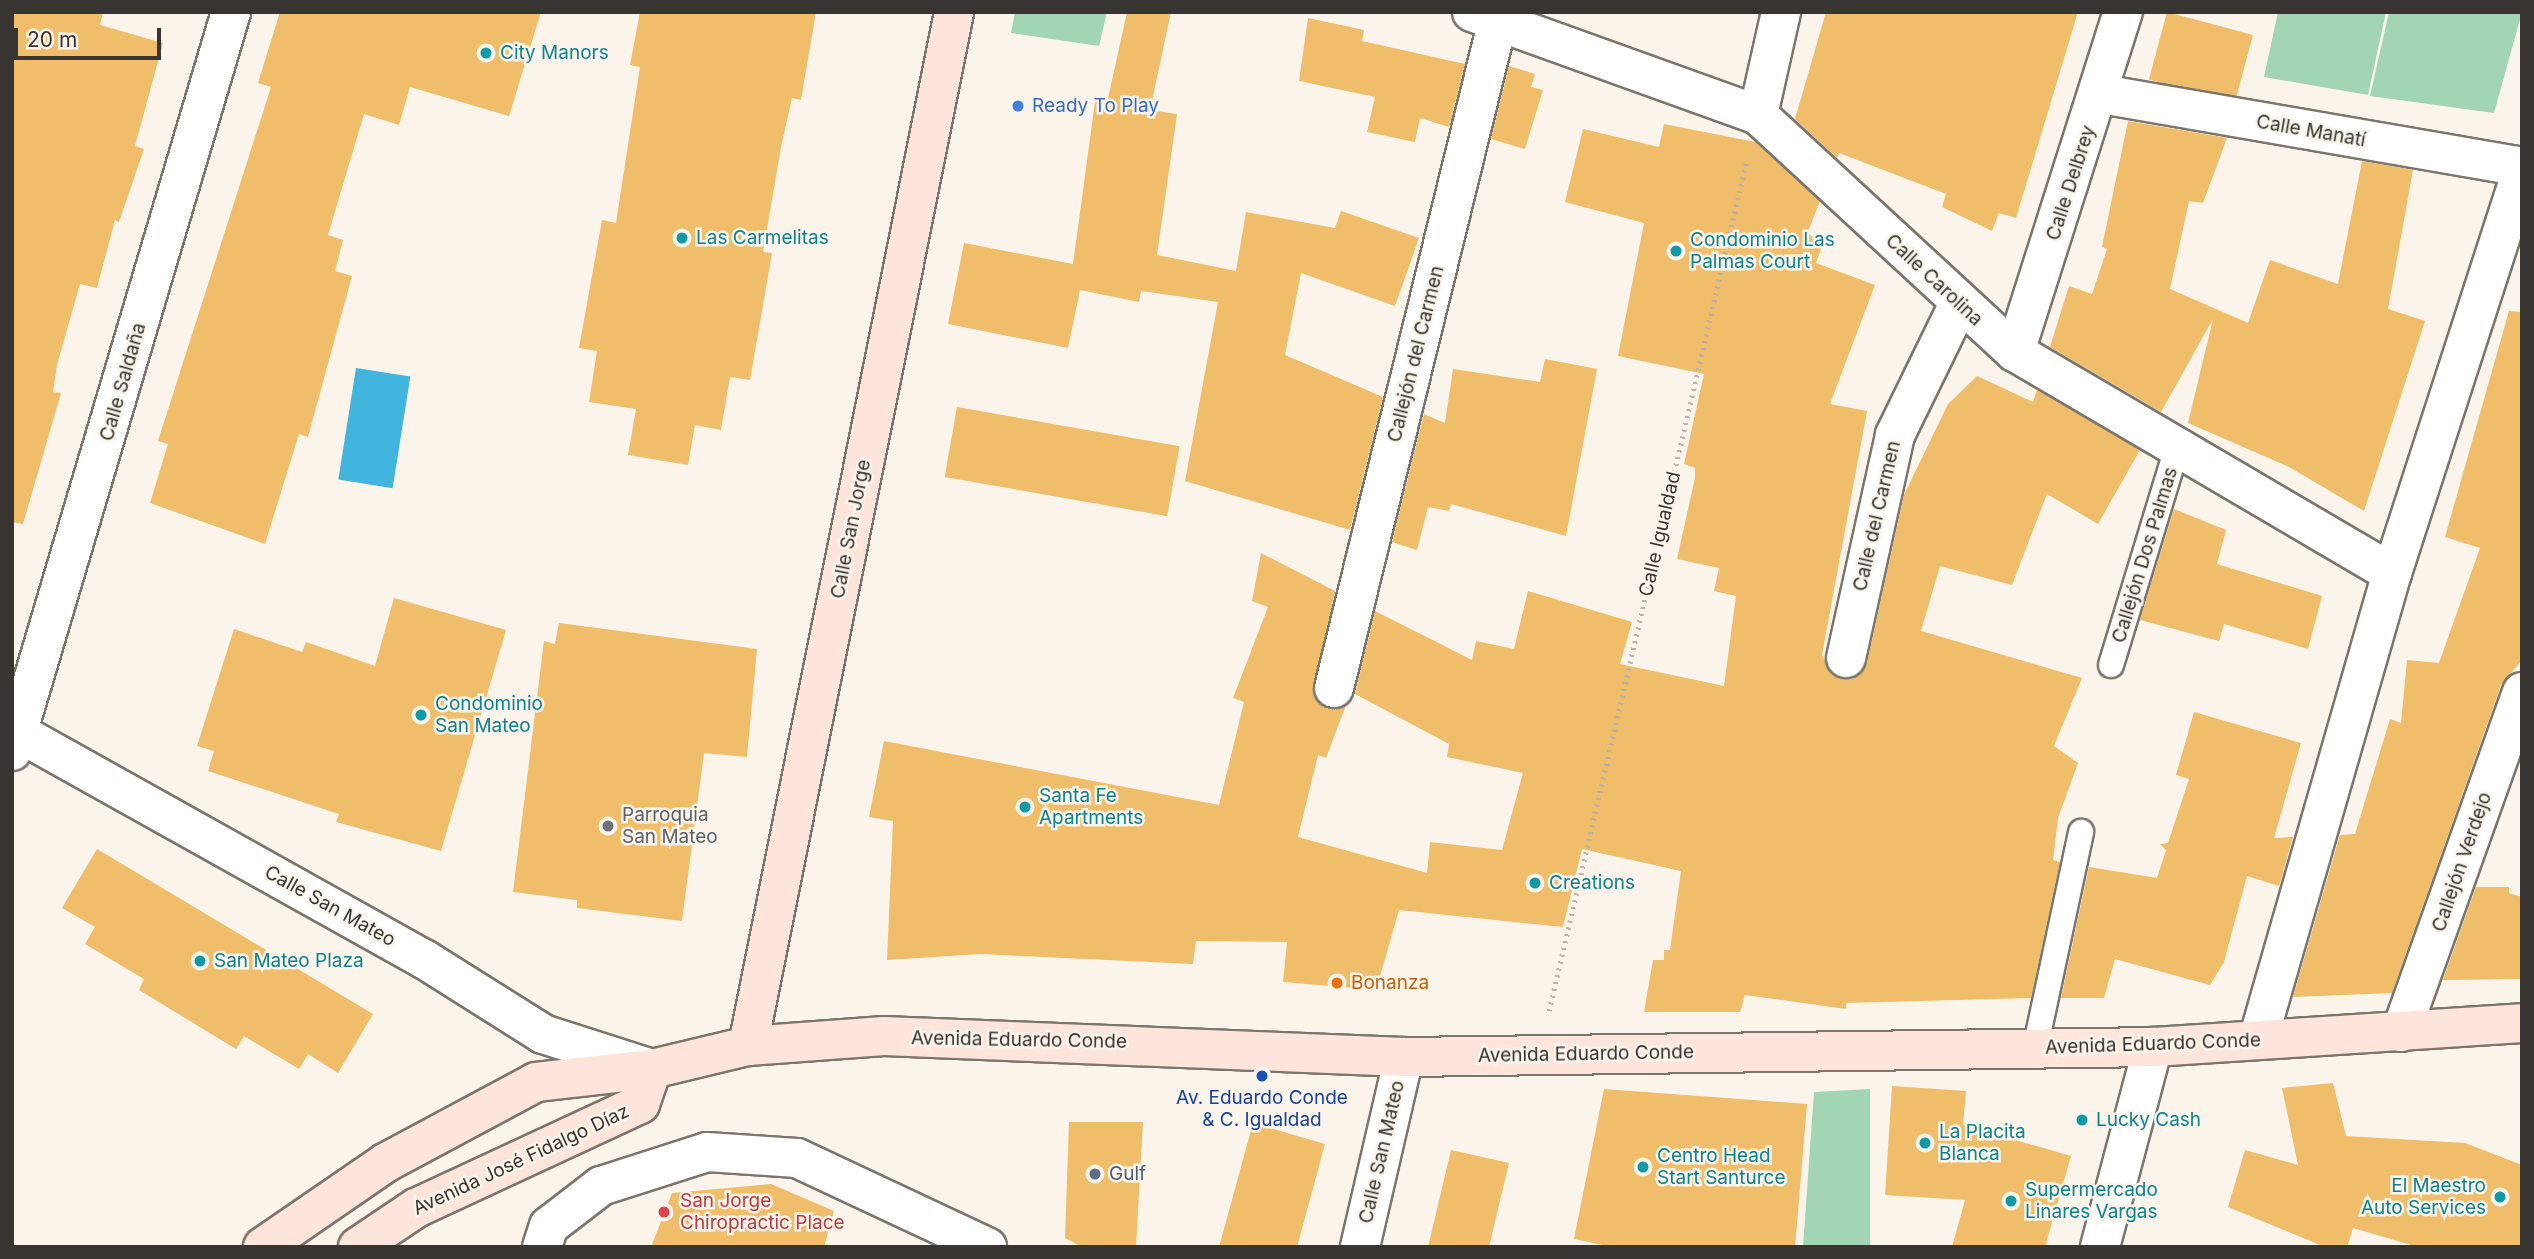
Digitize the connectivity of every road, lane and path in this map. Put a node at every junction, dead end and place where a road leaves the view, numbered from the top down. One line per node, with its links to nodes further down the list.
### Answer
1 (231, 12): 18 (street, Calle Saldaña)
2 (954, 12): 23 (street, Calle San Jorge)
3 (1781, 12): 8 (street)
4 (2123, 12): 7 (street, Calle Delbrey)
5 (1485, 16): 6 (street, Calle Carolina); 16 (street, Callejón del Carmen)
6 (1541, 23): 8 (street, Calle Carolina)
7 (2101, 94): 9 (street, Calle Manatí); 11 (street, Calle Delbrey)
8 (1758, 115): 10 (street, Calle Carolina); 26 (path, Calle Igualdad)
9 (2522, 169): 13 (street)
10 (1959, 304): 11 (street, Calle Carolina); 14 (street, Calle del Carmen)
11 (2015, 352): 12 (street, Calle Carolina)
12 (2178, 445): 13 (street, Calle Carolina); 15 (lane, Callejón Dos Palmas)
13 (2392, 573): 22 (street)
14 (1846, 658)
15 (2111, 665)
16 (1334, 688)
17 (2522, 692): 21 (street, Callejón Verdejo)
18 (15, 738): 28 (street, Calle San Mateo)
19 (2081, 832): 25 (lane)
20 (2522, 1023): 21 (street, Avenida Eduardo Conde)
21 (2401, 1032): 22 (street, Avenida Eduardo Conde)
22 (2258, 1040): 24 (street, Avenida Eduardo Conde)
23 (748, 1046): 27 (street, Avenida Eduardo Conde); 28 (street, Avenida Eduardo Conde)
24 (2153, 1047): 25 (street, Avenida Eduardo Conde); 34 (street)
25 (2035, 1049): 26 (street, Avenida Eduardo Conde)
26 (1538, 1055): 27 (street, Avenida Eduardo Conde)
27 (1404, 1057): 33 (street, Calle San Mateo)
28 (652, 1069): 29 (street, Avenida José Fidalgo Díaz); 30 (street, Avenida José Fidalgo Díaz)
29 (263, 1247)
30 (358, 1247)
31 (542, 1247): 32 (street)
32 (987, 1247)
33 (1360, 1247)
34 (2100, 1247)

